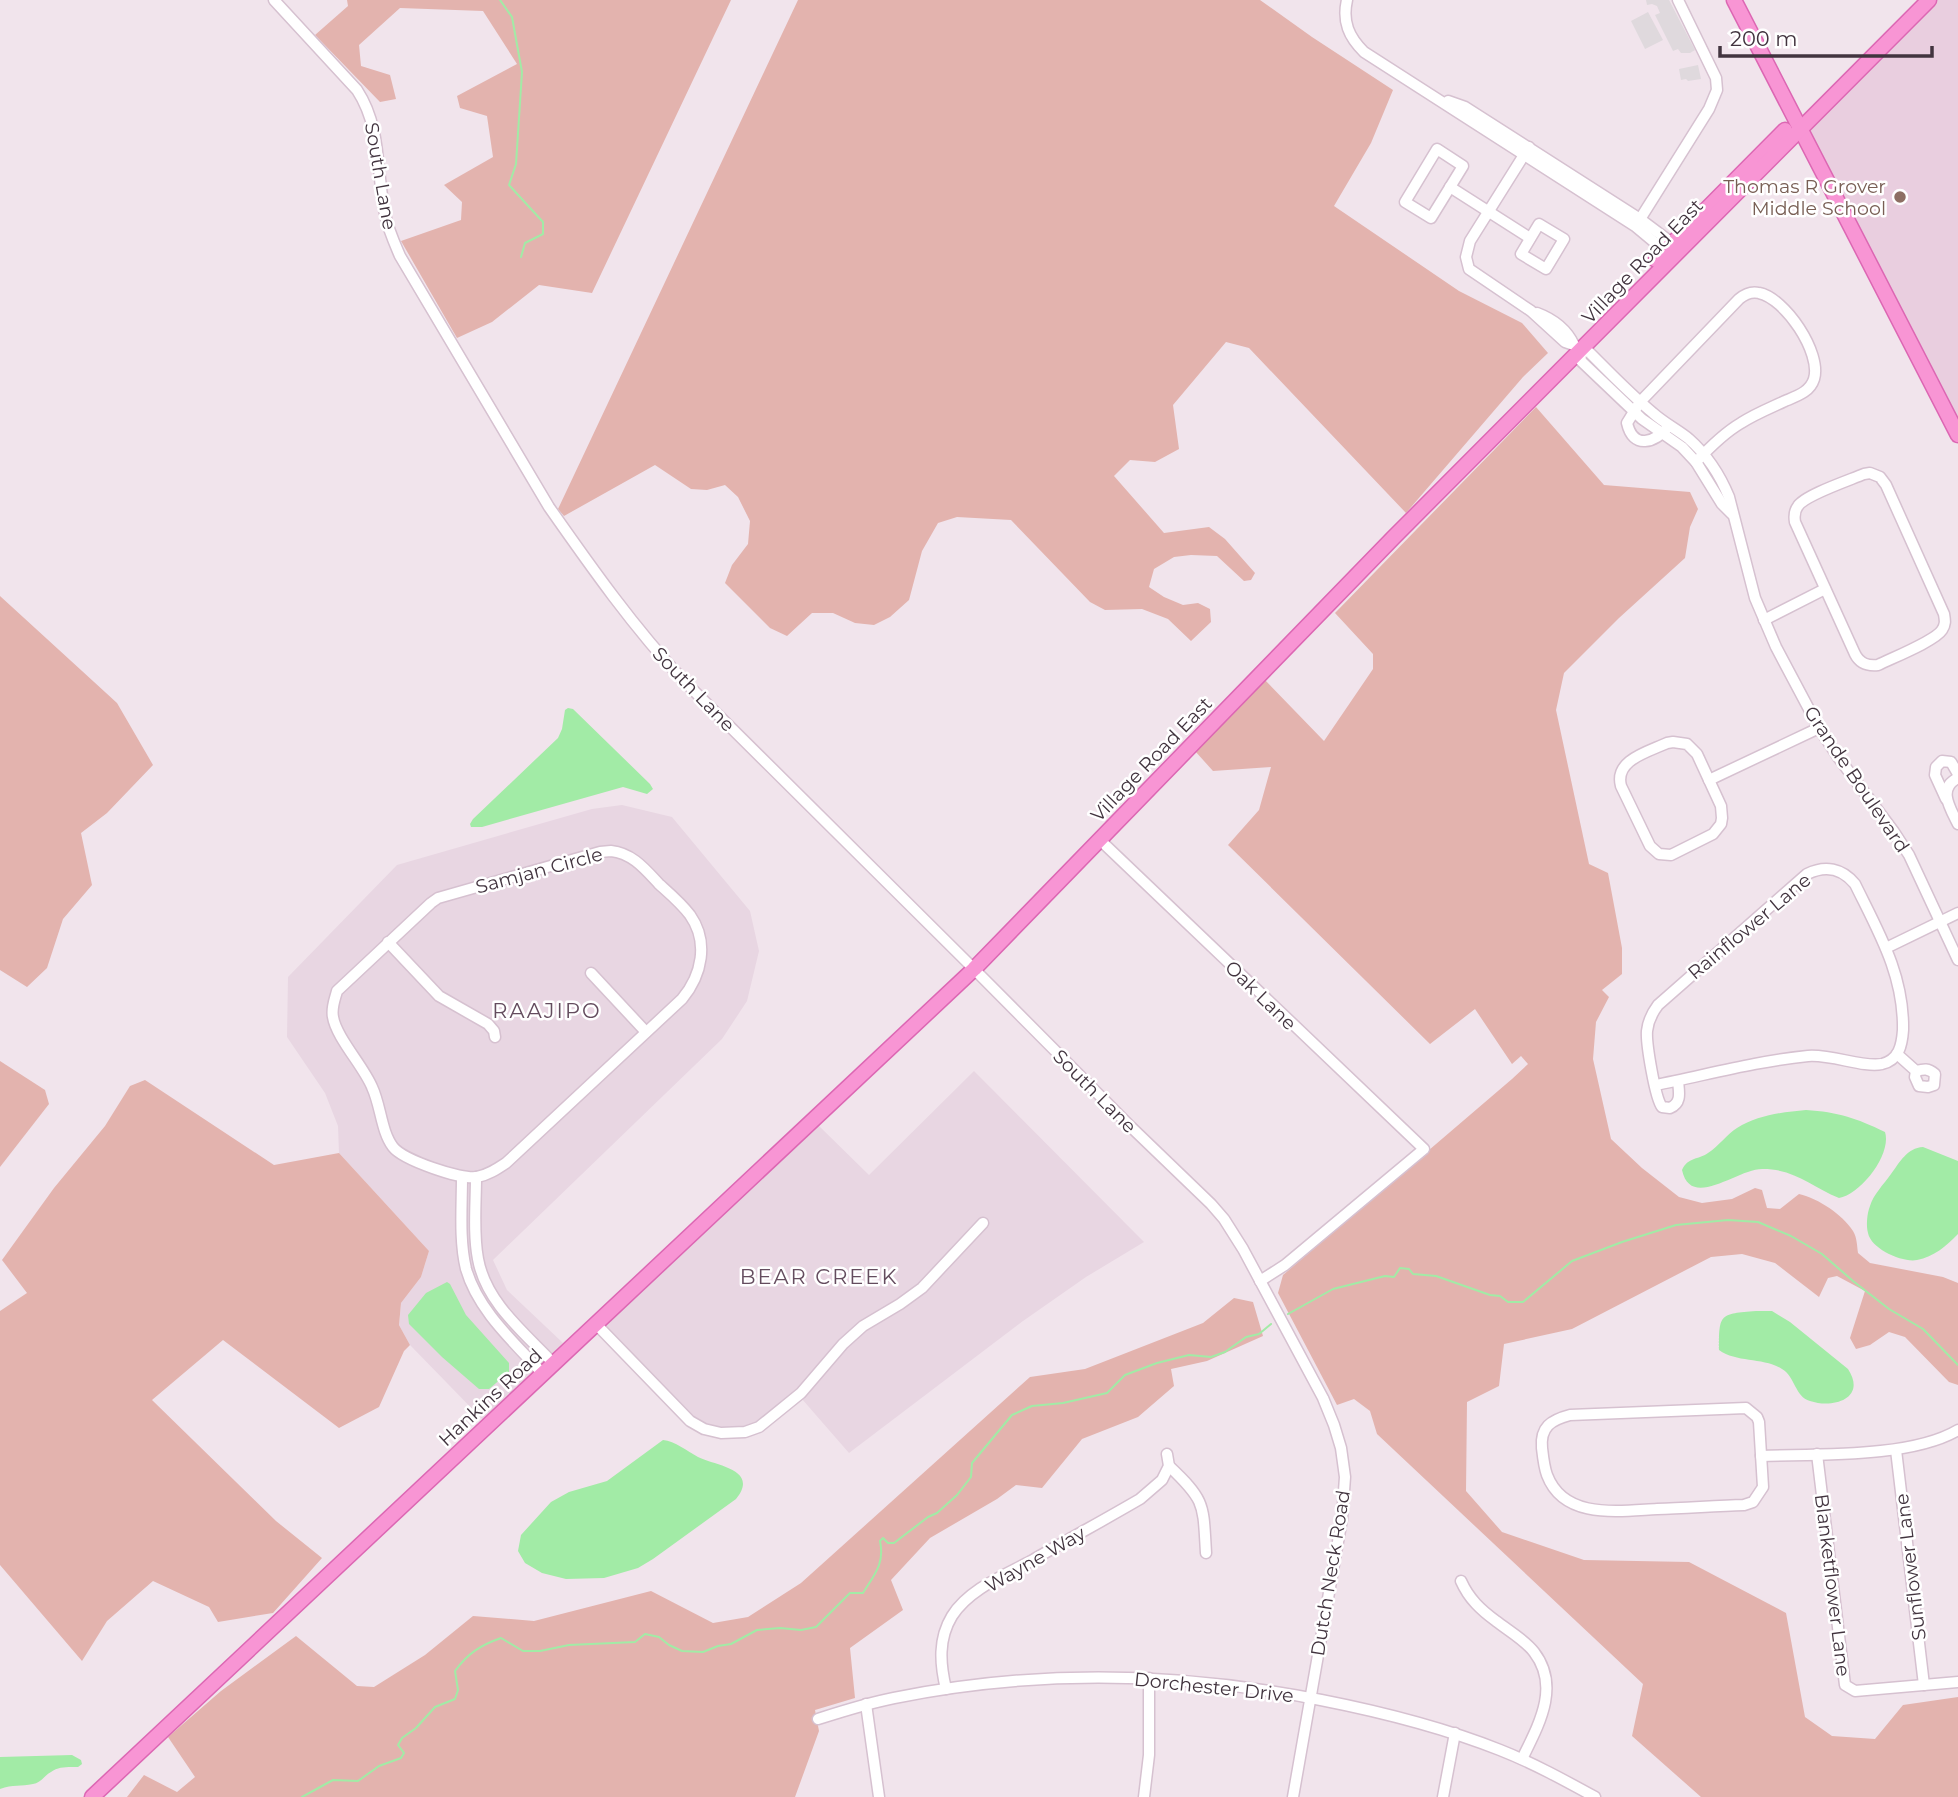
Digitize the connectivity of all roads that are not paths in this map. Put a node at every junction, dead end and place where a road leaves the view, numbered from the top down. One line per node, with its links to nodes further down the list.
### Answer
1 (274, 0): 32 (street, South Lane)
2 (1347, 0): 8 (street)
3 (1678, 0): 11 (street)
4 (1734, 0): 7 (main road)
5 (1916, 0): 7 (main road, Village Road East)
6 (1929, 0): 7 (main road, Village Road East)
7 (1798, 124): 13 (main road, Village Road East); 17 (main road)
8 (1526, 151): 10 (street, Grande Boulevard); 11 (street)
9 (1450, 187): 9 (street); 10 (street)
10 (1488, 212): 12 (street); 14 (street, Grande Boulevard)
11 (1638, 223): 13 (street)
12 (1530, 238)
13 (1670, 250): 14 (main road, Village Road East)
14 (1573, 346): 15 (street, Grande Boulevard); 26 (main road, Village Road East)
15 (1637, 406): 16 (street, Grande Boulevard); 16 (street); 18 (street)
16 (1666, 429): 18 (street, Grande Boulevard)
17 (1958, 435)
18 (1700, 458): 20 (street, Grande Boulevard)
19 (1825, 589): 19 (street); 20 (street)
20 (1764, 620): 21 (street, Grande Boulevard)
21 (1819, 727): 23 (street); 28 (street, Grande Boulevard)
22 (1958, 776): 24 (street); 24 (street)
23 (1709, 780): 23 (street)
24 (1946, 799): 25 (street)
25 (1958, 824)
26 (1100, 840): 32 (main road, Village Road East); 44 (street, Oak Lane)
27 (1958, 913): 28 (street)
28 (1940, 921): 30 (street); 31 (street, Grande Boulevard)
29 (388, 943): 35 (street, Samjan Circle); 36 (street); 41 (street, Samjan Circle)
30 (1886, 947): 37 (street, Rainflower Lane); 40 (street, Rainflower Lane)
31 (1958, 960)
32 (974, 969): 34 (main road, Village Road East); 44 (street, South Lane)
33 (591, 973): 35 (street)
34 (915, 1025): 46 (main road, Hankins Road)
35 (646, 1032): 42 (street, Samjan Circle)
36 (495, 1037)
37 (1897, 1054): 38 (street); 39 (street)
38 (1916, 1071)
39 (1678, 1081): 40 (street); 40 (street, Rainflower Lane)
40 (1655, 1085)
41 (462, 1177): 42 (street, Samjan Circle); 47 (street)
42 (475, 1177): 45 (street)
43 (983, 1223): 46 (street)
44 (1260, 1281): 62 (street, Dutch Neck Road)
45 (516, 1324): 47 (street); 48 (street)
46 (596, 1324): 48 (main road, Hankins Road)
47 (506, 1333): 49 (street)
48 (554, 1364): 49 (main road, Hankins Road)
49 (543, 1374): 67 (main road, Hankins Road)
50 (1958, 1430): 51 (street)
51 (1896, 1450): 53 (street); 60 (street, Sunflower Lane)
52 (1167, 1454): 55 (street)
53 (1817, 1454): 54 (street); 60 (street, Blanketflower Lane)
54 (1761, 1456): 54 (street)
55 (1169, 1466): 56 (street); 61 (street, Wayne Way)
56 (1206, 1553)
57 (1461, 1581): 66 (street)
58 (1149, 1678): 61 (street, Dorchester Drive); 62 (street, Dorchester Drive); 69 (street)
59 (1958, 1682): 60 (street, Blanketflower Lane)
60 (1924, 1685)
61 (946, 1689): 63 (street, Dorchester Drive)
62 (1310, 1698): 65 (street, Dorchester Drive); 70 (street, Dutch Neck Road)
63 (866, 1704): 64 (street, Dorchester Drive); 68 (street)
64 (818, 1719)
65 (1455, 1734): 66 (street, Dorchester Drive); 71 (street)
66 (1522, 1759): 72 (street, Dorchester Drive)
67 (92, 1797)
68 (879, 1797)
69 (1144, 1797)
70 (1293, 1797)
71 (1443, 1797)
72 (1595, 1797)

